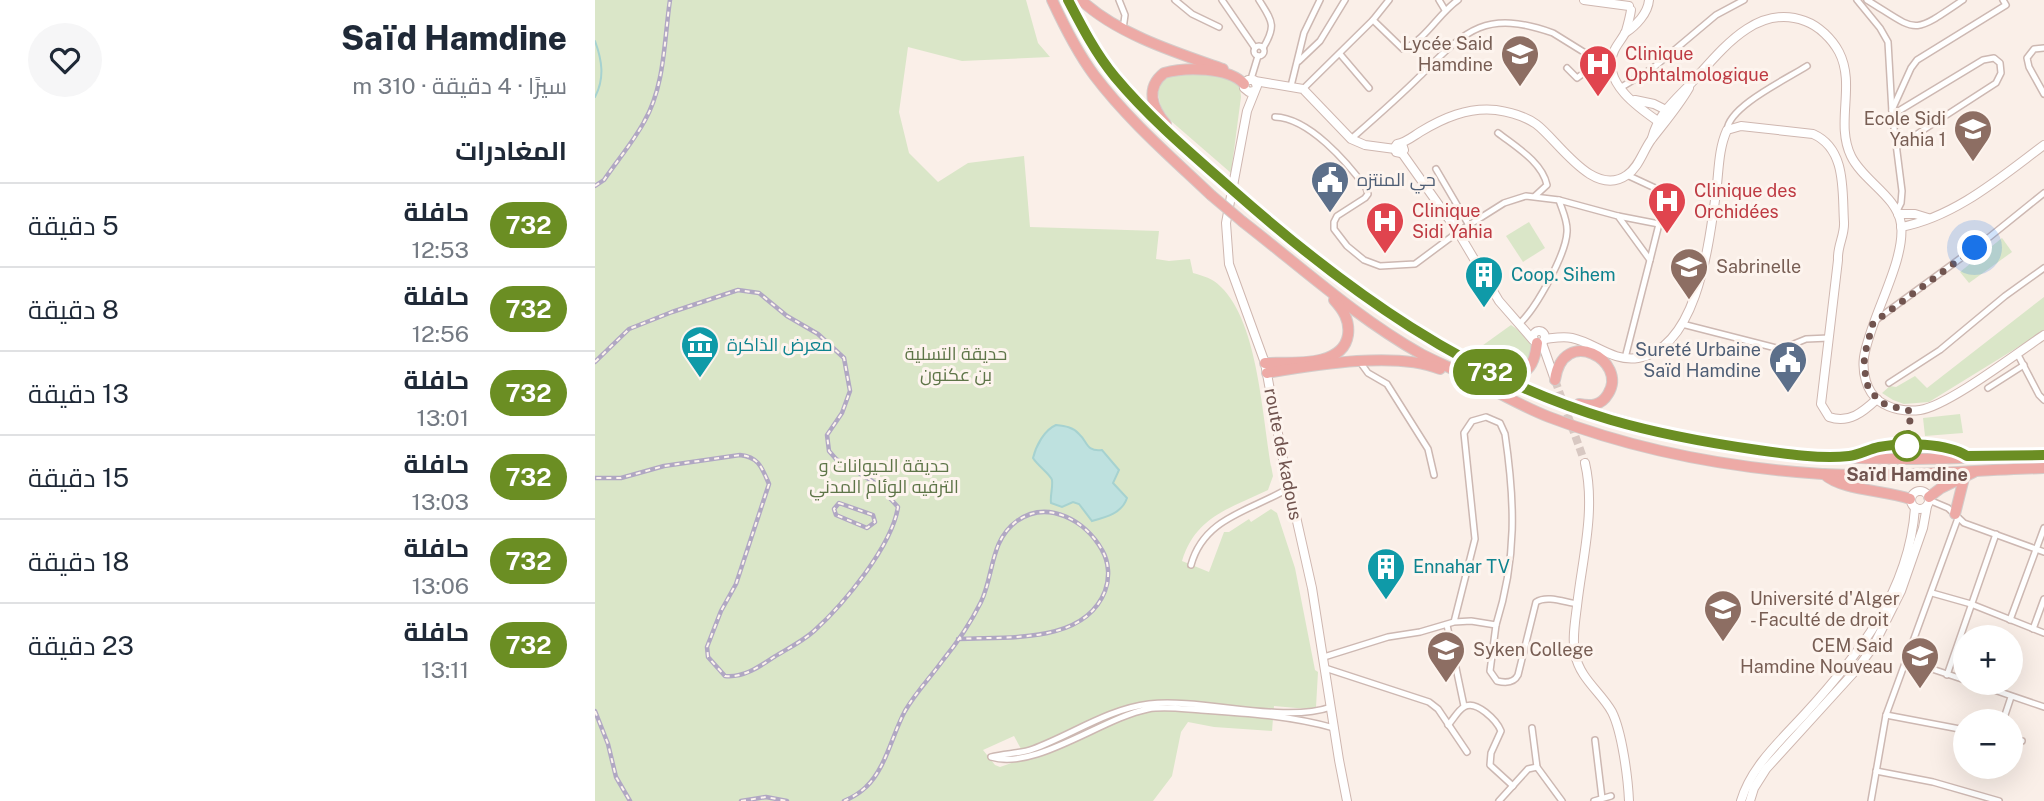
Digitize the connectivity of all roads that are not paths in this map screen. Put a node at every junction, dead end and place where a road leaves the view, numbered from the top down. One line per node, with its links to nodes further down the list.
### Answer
1 (1052, 0): 70 (highway, bridge)
2 (1068, 0): 56 (highway)
3 (1081, 0): 24 (highway)
4 (1119, 0): 24 (street)
5 (1175, 0): 23 (street)
6 (1222, 0): 26 (street)
7 (1259, 0): 27 (street)
8 (1320, 0): 32 (street)
9 (1345, 0): 32 (street)
10 (1389, 0): 22 (street)
11 (1439, 0): 21 (street)
12 (1458, 0): 21 (street)
13 (1584, 0): 20 (main road)
14 (1744, 0): 41 (street)
15 (1857, 0): 45 (street)
16 (1867, 0): 17 (street)
17 (1963, 0)
18 (2003, 0): 45 (street)
19 (1650, 3): 20 (main road); 25 (main road)
20 (1630, 5): 25 (main road)
21 (1445, 10): 22 (street)
22 (1373, 20): 29 (street)
23 (1219, 27)
24 (1123, 29): 37 (highway)
25 (1625, 33): 35 (main road)
26 (1255, 48): 27 (street); 30 (street)
27 (1263, 48): 30 (street)
28 (2044, 48): 42 (street)
29 (1340, 54): 39 (street); 40 (street)
30 (1258, 56): 37 (street)
31 (1599, 62): 34 (street); 35 (street); 50 (street)
32 (1297, 63): 38 (street)
33 (1807, 66): 48 (street)
34 (1567, 68)
35 (1611, 69): 41 (main road)
36 (1692, 83): 44 (main road); 44 (main road); 62 (main road)
37 (1251, 85): 38 (main road); 56 (highway); 83 (main road, route de kadous)
38 (1291, 86): 40 (main road)
39 (1369, 88)
40 (1303, 89): 50 (main road)
41 (1622, 91): 43 (main road)
42 (2044, 94)
43 (1632, 100): 44 (main road); 47 (main road)
44 (1665, 109): 47 (main road)
45 (1892, 112): 52 (street); 52 (street)
46 (1275, 117): 68 (street)
47 (1657, 129): 55 (main road)
48 (1727, 130): 74 (main road); 77 (main road)
49 (1498, 133): 59 (street)
50 (1351, 139): 53 (main road)
51 (2044, 145): 64 (main road)
52 (1897, 147): 62 (street)
53 (1399, 149): 55 (main road); 68 (main road)
54 (1436, 169): 66 (street)
55 (1627, 175): 57 (street)
56 (1217, 177): 80 (highway, bridge)
57 (1655, 188)
58 (2044, 193): 72 (street)
59 (1535, 196): 61 (street); 66 (street)
60 (1666, 198): 65 (street)
61 (1559, 200): 63 (street); 73 (street)
62 (1897, 213): 64 (main road); 67 (main road)
63 (1618, 216): 65 (street); 69 (street)
64 (1928, 218): 67 (main road)
65 (1658, 224): 69 (street)
66 (1470, 227): 68 (street)
67 (1901, 228): 72 (main road)
68 (1458, 232): 73 (main road)
69 (1650, 260): 79 (street)
70 (1293, 261): 83 (highway); 86 (highway)
71 (2044, 268): 85 (street)
72 (1873, 323): 88 (main road)
73 (1519, 324): 76 (main road)
74 (1682, 324): 77 (street); 79 (main road)
75 (2044, 335): 78 (main road)
76 (1540, 338): 79 (main road); 80 (highway); 84 (main road)
77 (1829, 338): 88 (main road)
78 (2017, 353): 82 (street); 88 (main road)
79 (1625, 358)
80 (1466, 360): 90 (highway)
81 (1360, 362): 83 (highway); 86 (highway); 96 (street)
82 (2024, 365): 87 (street); 89 (street)
83 (1266, 368): 98 (main road, route de kadous)
84 (1555, 380): 90 (highway)
85 (1889, 383)
86 (1484, 386): 95 (highway)
87 (1988, 388)
88 (1877, 399)
89 (2044, 400)
90 (1565, 403): 91 (highway)
91 (2044, 455)
92 (1585, 463): 109 (main road)
93 (2044, 468): 94 (highway)
94 (1979, 469): 95 (highway); 97 (highway)
95 (1824, 474): 100 (highway)
96 (1434, 475)
97 (1964, 478): 99 (highway); 101 (highway)
98 (1289, 488): 106 (street); 117 (main road, route de kadous)
99 (1928, 502): 100 (main road); 100 (main road); 101 (street); 146 (main road)
100 (1913, 504): 145 (main road)
101 (1957, 516): 103 (street); 107 (street)
102 (2044, 528): 104 (street)
103 (1996, 534): 104 (street); 110 (street)
104 (2036, 549): 105 (street); 111 (street)
105 (2044, 552)
106 (1191, 565)
107 (1932, 593): 110 (street); 118 (street)
108 (2044, 599): 115 (street)
109 (1577, 604): 114 (street); 144 (main road)
110 (1971, 604): 111 (street); 120 (street)
111 (2010, 620): 115 (street)
112 (1454, 622): 113 (street); 114 (street); 114 (street)
113 (1447, 625): 117 (street); 124 (street)
114 (1496, 625)
115 (2033, 629): 116 (street)
116 (2044, 633)
117 (1324, 657): 119 (main road, route de kadous)
118 (1905, 660): 120 (street); 128 (street)
119 (1325, 668): 125 (main road, route de kadous); 129 (street)
120 (1947, 675): 121 (street)
121 (1953, 677)
122 (2004, 695): 123 (street)
123 (2011, 698): 126 (street); 127 (street)
124 (1464, 706): 129 (street); 137 (street)
125 (1331, 707): 130 (main road, route de kadous); 130 (street)
126 (2044, 707)
127 (2007, 709)
128 (1886, 715): 132 (street); 136 (street)
129 (1448, 725): 134 (street)
130 (1334, 728): 140 (main road, route de kadous)
131 (1532, 728): 135 (street)
132 (1953, 728)
133 (1595, 740): 139 (street)
134 (1467, 752)
135 (1537, 766): 137 (street); 142 (street)
136 (1876, 771): 147 (street); 148 (street)
137 (1513, 786): 141 (street)
138 (1611, 796): 139 (street)
139 (1602, 798): 143 (street)
140 (1347, 801)
141 (1499, 801)
142 (1562, 801)
143 (1594, 801)
144 (1629, 801)
145 (1741, 801)
146 (1750, 801)
147 (1871, 801)
148 (1996, 801)

